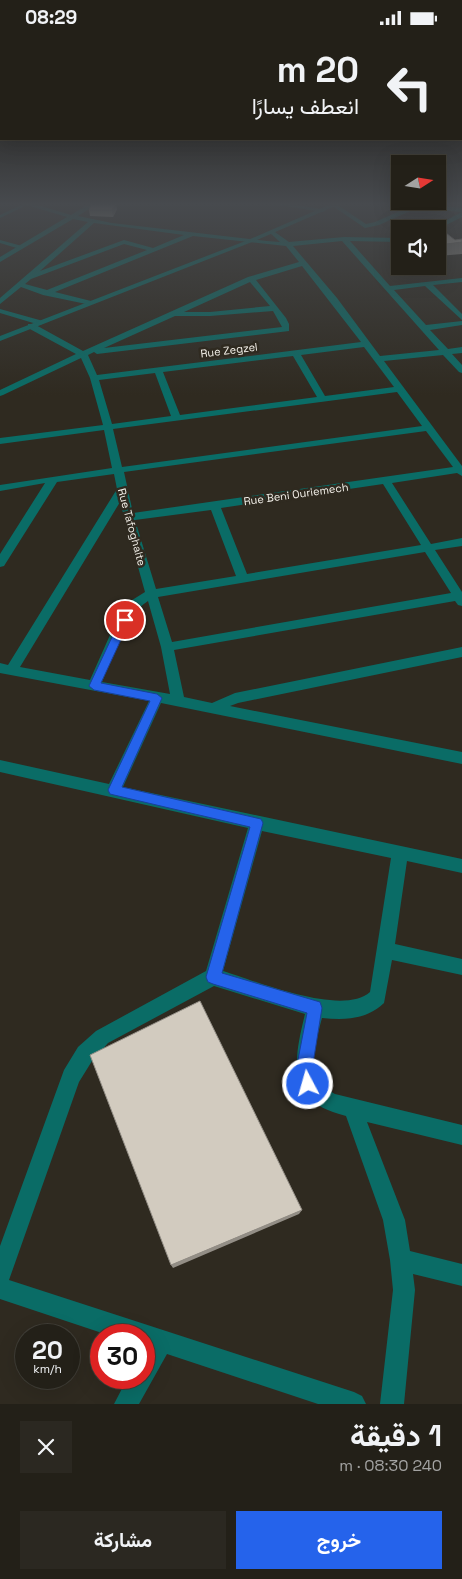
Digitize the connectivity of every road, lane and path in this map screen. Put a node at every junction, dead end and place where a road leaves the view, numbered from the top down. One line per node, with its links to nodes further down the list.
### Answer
1 (41, 267): 8 (street)
2 (57, 267): 8 (street)
3 (112, 267): 14 (street)
4 (182, 267): 16 (street)
5 (291, 267): 9 (street)
6 (307, 267): 25 (street)
7 (369, 267): 13 (street)
8 (30, 277): 12 (street)
9 (251, 279): 17 (street); 19 (street)
10 (462, 280): 11 (street)
11 (427, 284): 13 (street); 20 (street)
12 (21, 285): 14 (street); 15 (street)
13 (388, 288): 23 (street)
14 (46, 293): 16 (street)
15 (0, 302)
16 (88, 303): 22 (street)
17 (275, 308): 19 (street); 27 (street)
18 (0, 311): 22 (street)
19 (172, 314): 27 (street)
20 (462, 318)
21 (462, 323): 23 (street)
22 (36, 325): 24 (street); 27 (street)
23 (423, 328): 28 (street)
24 (0, 339)
25 (367, 344): 29 (street, Rue Zegzel); 30 (street)
26 (462, 350): 28 (street)
27 (87, 352): 33 (street, Rue Tafoghalte); 35 (street)
28 (446, 352): 30 (street); 32 (street)
29 (296, 353): 31 (street, Rue Zegzel); 36 (street)
30 (379, 359): 34 (street)
31 (158, 370): 33 (street, Rue Zegzel); 37 (street)
32 (462, 370)
33 (94, 378): 38 (street, Rue Tafoghalte)
34 (400, 389): 36 (street); 39 (street)
35 (0, 393)
36 (323, 400): 37 (street)
37 (177, 419): 38 (street)
38 (108, 427): 40 (street); 41 (street, Rue Tafoghalte)
39 (427, 428): 41 (street); 42 (street)
40 (0, 441)
41 (118, 470): 43 (street); 46 (street, Rue Tafoghalte)
42 (461, 471): 44 (street, Rue Beni Ouriemech)
43 (53, 479): 45 (street); 51 (street)
44 (386, 481): 47 (street, Rue Beni Ouriemech); 50 (street)
45 (0, 488)
46 (122, 490): 48 (street, Rue Tafoghalte); 57 (street)
47 (215, 506): 48 (street, Rue Beni Ouriemech); 52 (street)
48 (129, 517): 53 (street, Rue Tafoghalte)
49 (462, 542): 50 (street)
50 (428, 547): 52 (street); 54 (street)
51 (0, 563)
52 (243, 578): 53 (street)
53 (150, 594): 55 (street, Rue Tafoghalte); 58 (street)
54 (460, 599): 55 (street)
55 (167, 647): 60 (street, Rue Tafoghalte)
56 (462, 652): 61 (street)
57 (6, 669): 58 (street)
58 (94, 686): 59 (street)
59 (157, 698): 60 (street); 64 (street)
60 (178, 701): 61 (street)
61 (212, 708): 62 (street)
62 (462, 758)
63 (0, 766): 64 (street)
64 (114, 790): 65 (street)
65 (257, 823): 66 (street); 70 (street)
66 (400, 853): 67 (street); 68 (street)
67 (462, 866)
68 (386, 950): 69 (street); 71 (street)
69 (462, 967)
70 (213, 977): 71 (street); 76 (street)
71 (315, 1008): 72 (street)
72 (353, 1110): 73 (street); 74 (street)
73 (462, 1135)
74 (402, 1259): 75 (street); 83 (street)
75 (462, 1275)
76 (0, 1276)
77 (0, 1288): 78 (street)
78 (109, 1324)
79 (155, 1339): 82 (street)
80 (134, 1389): 81 (street)
81 (126, 1404)
82 (354, 1404)
83 (392, 1404)

